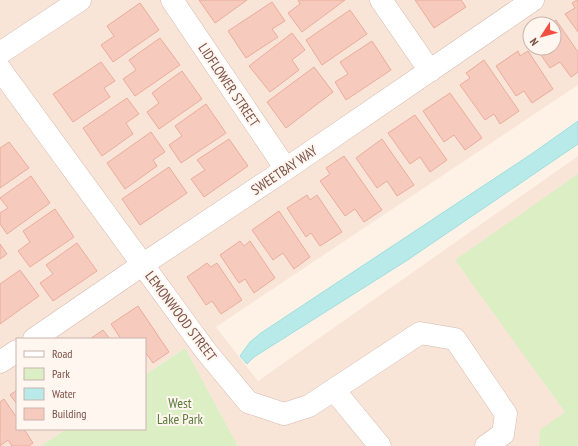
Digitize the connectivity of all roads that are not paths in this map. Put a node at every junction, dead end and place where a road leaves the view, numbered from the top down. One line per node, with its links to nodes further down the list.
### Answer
1 (80, 0): 5 (street)
2 (172, 0): 8 (street, LIDFLOWER STREET)
3 (381, 0): 7 (street)
4 (533, 0): 7 (street, SWEETBAY WAY)
5 (0, 53)
6 (0, 69): 9 (street, LEMONWOOD STREET)
7 (430, 71): 8 (street, SWEETBAY WAY)
8 (286, 169): 9 (street, SWEETBAY WAY)
9 (142, 265): 10 (street, SWEETBAY WAY); 13 (street, LEMONWOOD STREET)
10 (35, 338)
11 (16, 352): 12 (street)
12 (0, 362)
13 (334, 390): 14 (street); 15 (street, LEMONWOOD STREET)
14 (380, 446)
15 (486, 446)

